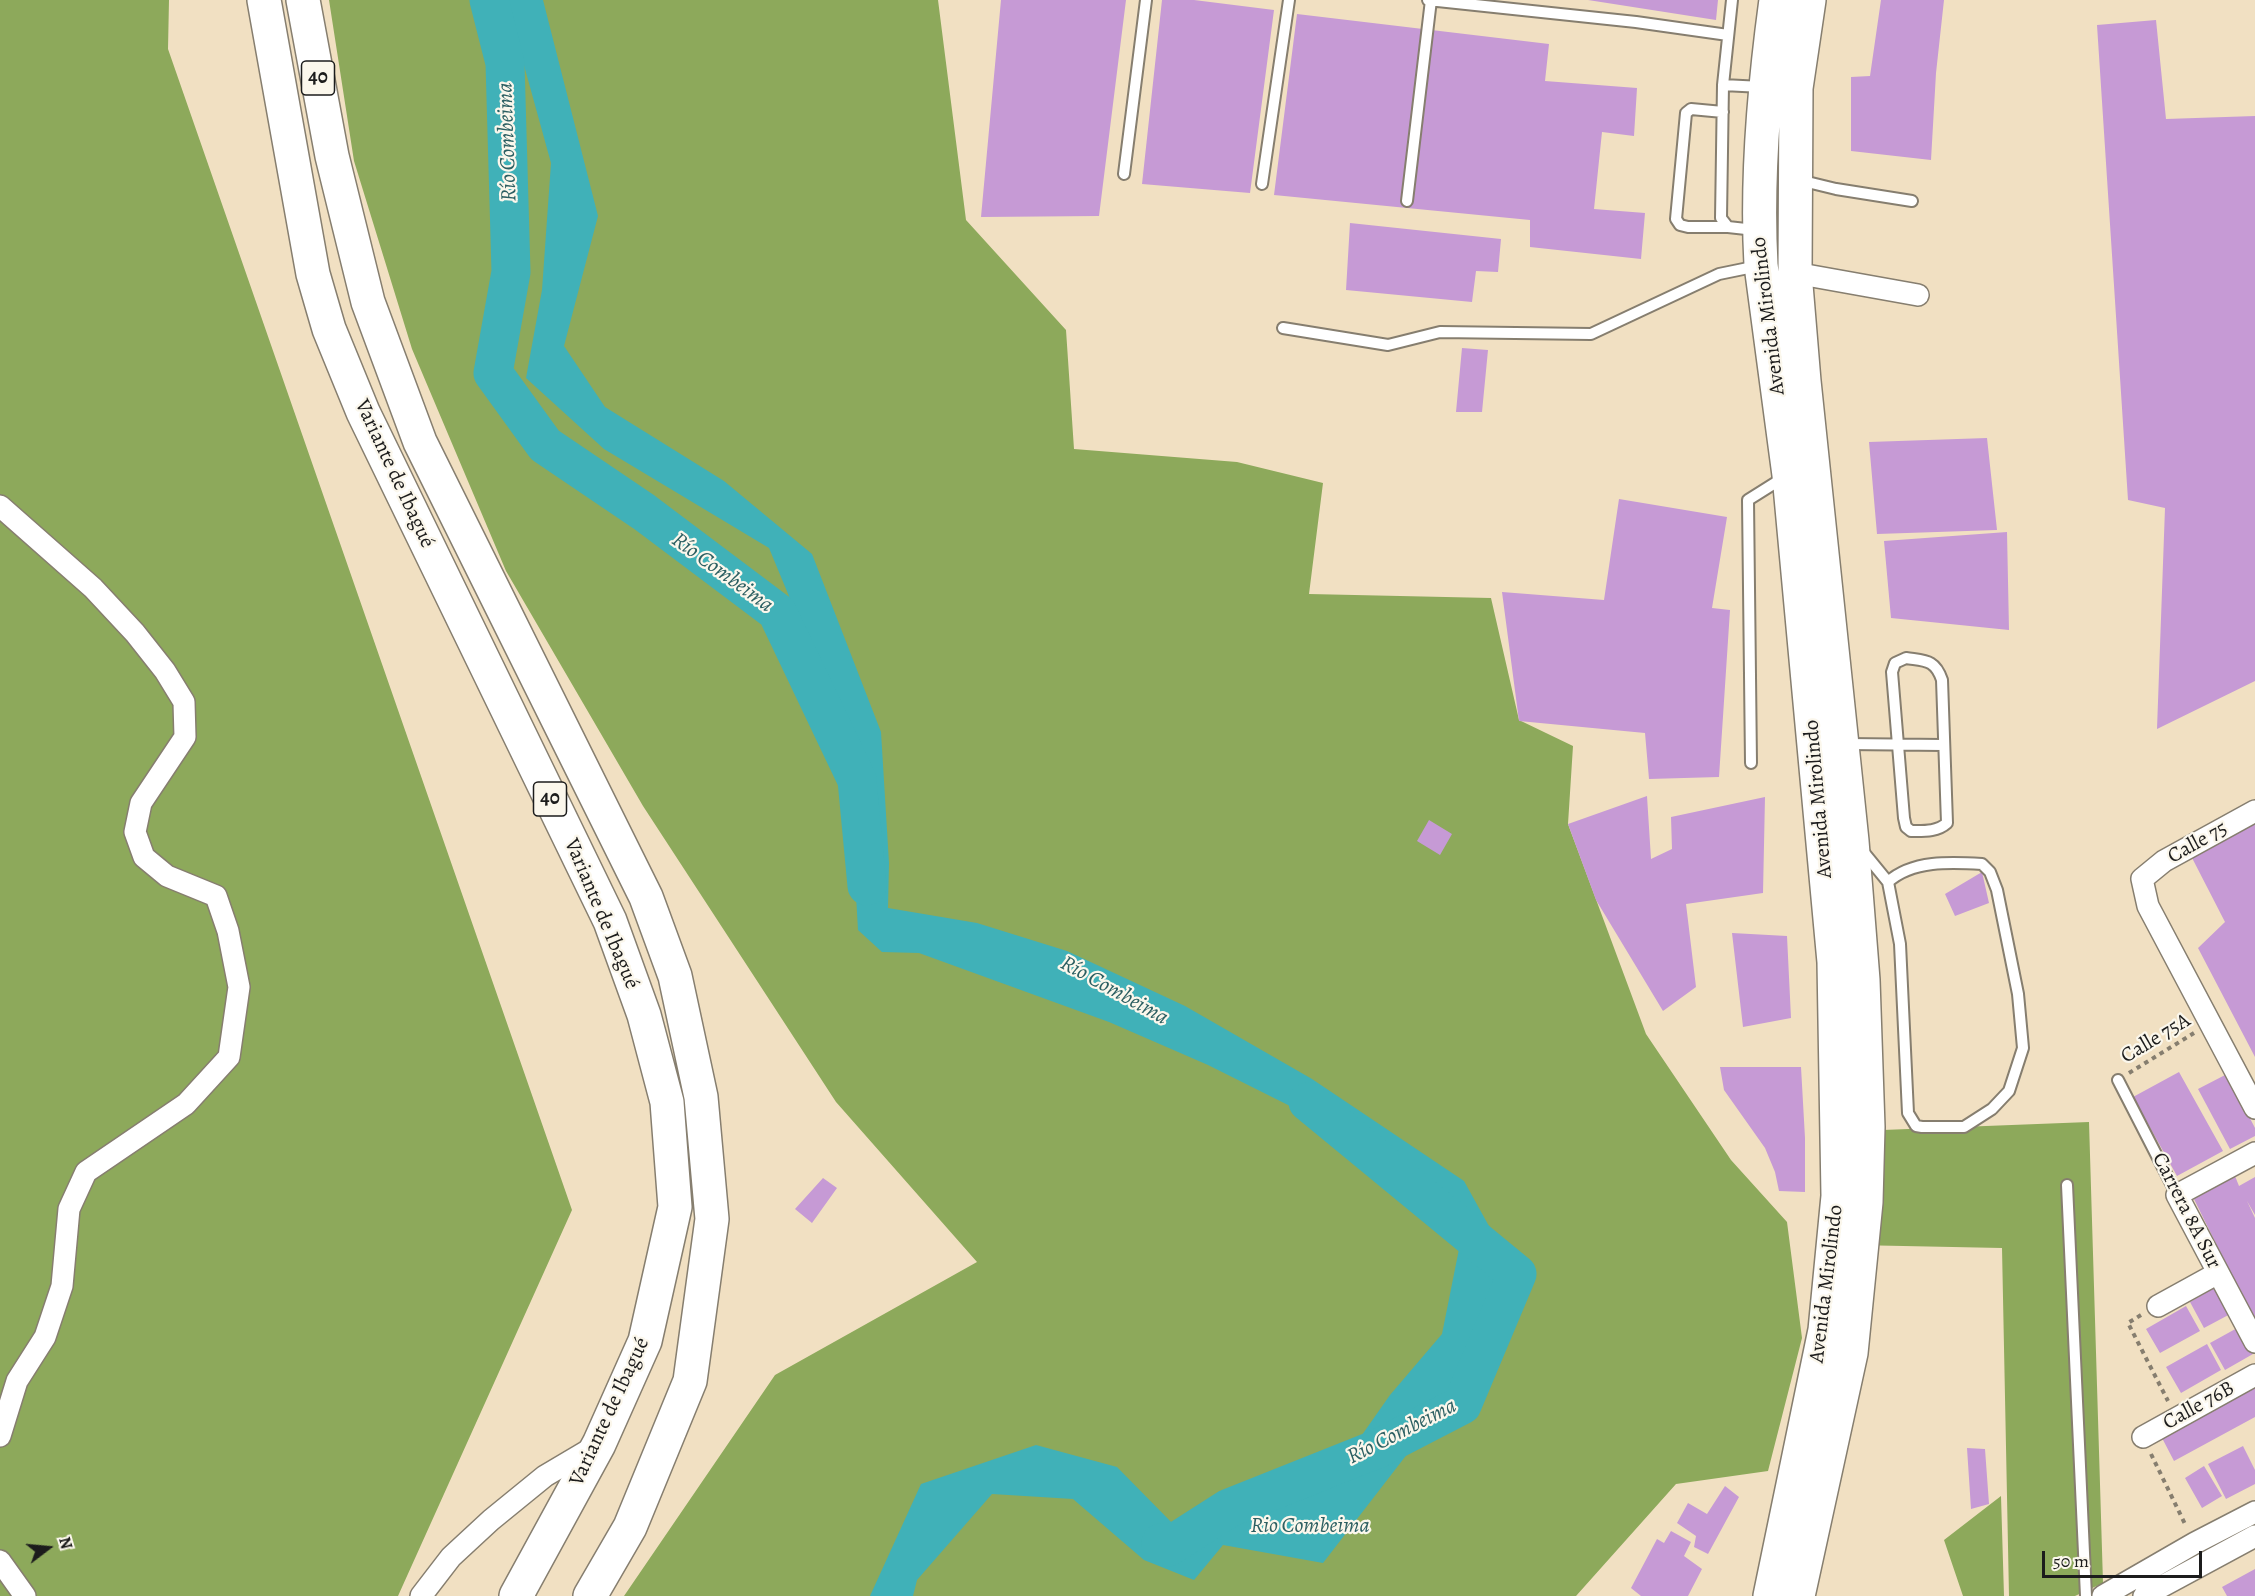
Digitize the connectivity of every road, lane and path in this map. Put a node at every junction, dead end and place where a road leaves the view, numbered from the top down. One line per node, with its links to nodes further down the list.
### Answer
1 (264, 0): 46 (main road, Variante de Ibagué / 40)
2 (303, 0): 54 (main road, Variante de Ibagué / 40)
3 (1146, 0): 13 (lane)
4 (1288, 0): 15 (lane)
5 (1430, 0): 9 (lane); 16 (lane)
6 (1732, 0): 9 (lane)
7 (1776, 0): 11 (main road, Avenida Mirolindo)
8 (1809, 0): 14 (main road, Avenida Mirolindo)
9 (1728, 35): 10 (lane)
10 (1723, 85): 11 (lane); 12 (lane)
11 (1764, 87): 18 (main road, Avenida Mirolindo)
12 (1723, 112): 18 (lane); 18 (lane)
13 (1124, 174)
14 (1796, 179): 17 (lane); 20 (main road, Avenida Mirolindo)
15 (1262, 184)
16 (1407, 201)
17 (1912, 201)
18 (1743, 229): 19 (main road, Avenida Mirolindo)
19 (1761, 265): 22 (lane); 23 (main road, Avenida Mirolindo)
20 (1795, 273): 21 (street); 25 (main road, Avenida Mirolindo)
21 (1918, 295)
22 (1283, 328)
23 (1789, 475): 28 (lane); 55 (main road, Avenida Mirolindo)
24 (0, 506): 44 (street)
25 (1842, 744): 26 (lane); 30 (main road, Avenida Mirolindo)
26 (1898, 745): 27 (lane); 27 (lane); 27 (lane)
27 (1943, 745)
28 (1751, 763)
29 (2255, 811): 32 (street, Calle 75)
30 (1852, 841): 31 (lane); 56 (main road, Avenida Mirolindo)
31 (1888, 882): 31 (lane)
32 (2210, 1024): 33 (path, Calle 75A); 34 (street)
33 (2118, 1080): 37 (lane, Carrera 8A Sur)
34 (2255, 1108)
35 (2255, 1153): 37 (street)
36 (2067, 1185): 57 (lane)
37 (2177, 1195): 38 (street, Carrera 8A Sur)
38 (2218, 1274): 39 (street); 41 (street, Carrera 8A Sur)
39 (2158, 1306)
40 (2128, 1323): 43 (path)
41 (2255, 1342)
42 (2255, 1376): 43 (street, Calle 76B)
43 (2177, 1418): 45 (street, Calle 76B)
44 (0, 1436)
45 (2143, 1437): 49 (path)
46 (599, 1444): 52 (street); 53 (main road, Variante de Ibagué / 40)
47 (2255, 1512): 49 (street)
48 (2255, 1536): 59 (street)
49 (2195, 1543): 58 (street)
50 (0, 1561): 51 (street)
51 (26, 1596)
52 (421, 1596)
53 (516, 1596)
54 (590, 1596)
55 (1770, 1596)
56 (1798, 1596)
57 (2086, 1596)
58 (2103, 1596)
59 (2144, 1596)

